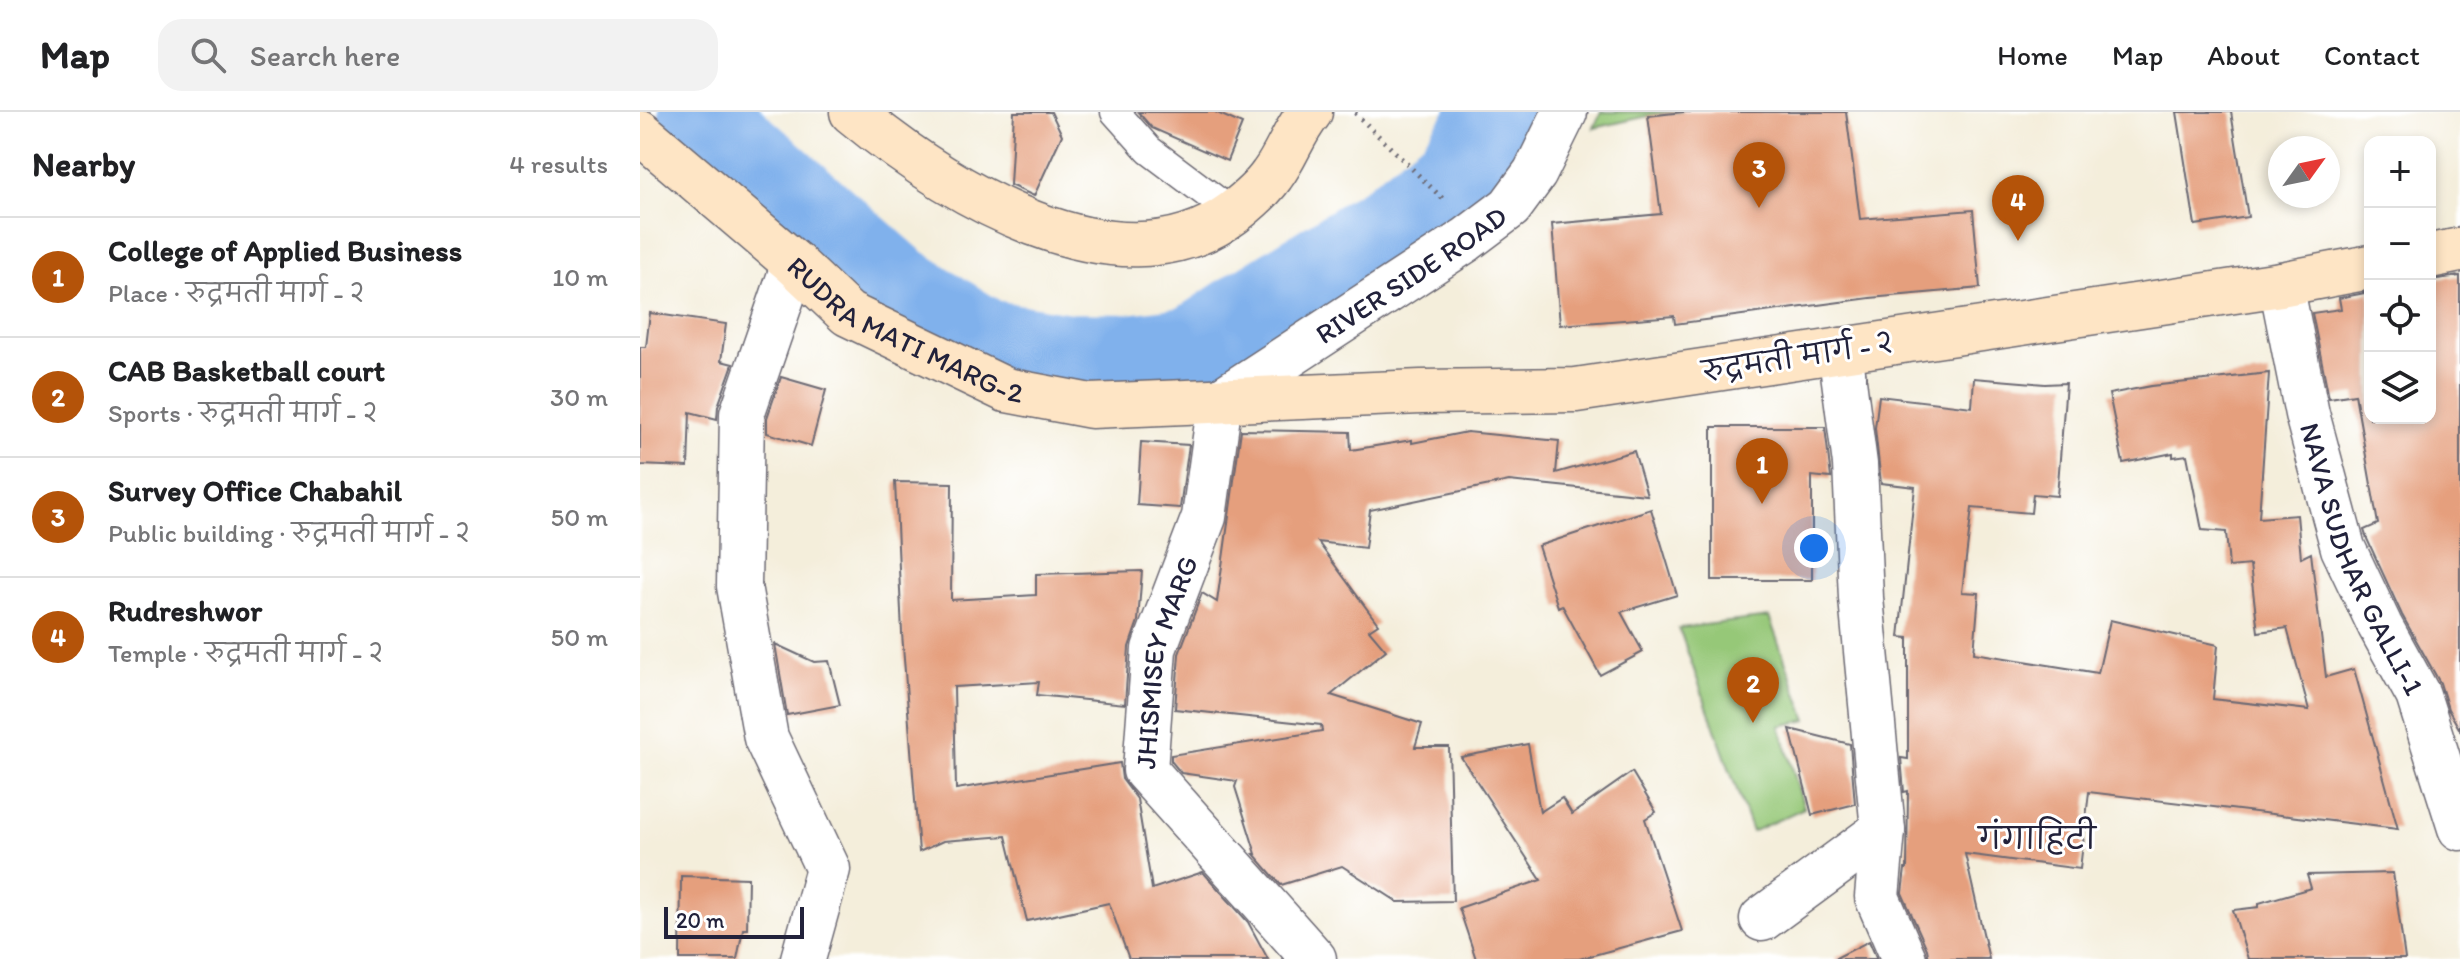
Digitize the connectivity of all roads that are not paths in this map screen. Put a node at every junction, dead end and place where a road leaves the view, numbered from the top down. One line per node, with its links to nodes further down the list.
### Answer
1 (852, 112): 6 (street)
2 (1115, 112): 6 (lane)
3 (1565, 112): 13 (street, RIVER SIDE ROAD)
4 (1305, 115): 6 (street)
5 (640, 132): 9 (street, RUDRA MATI MARG-2)
6 (1233, 213)
7 (2460, 250): 8 (street)
8 (2436, 255)
9 (794, 263): 13 (street, RUDRA MATI MARG-2); 17 (street)
10 (2364, 268): 11 (street, रुद्रमती मार्ग ‍- २)
11 (2281, 284): 12 (street, रुद्रमती मार्ग ‍- २); 14 (street, NAVA SUDHAR GALLI-1)
12 (1840, 350): 13 (street, रुद्रमती मार्ग ‍- २); 15 (street)
13 (1220, 401): 18 (street, JHISMISEY MARG)
14 (2460, 828)
15 (1883, 830): 16 (street); 19 (street)
16 (1762, 919)
17 (803, 959)
18 (1314, 959)
19 (1904, 959)

